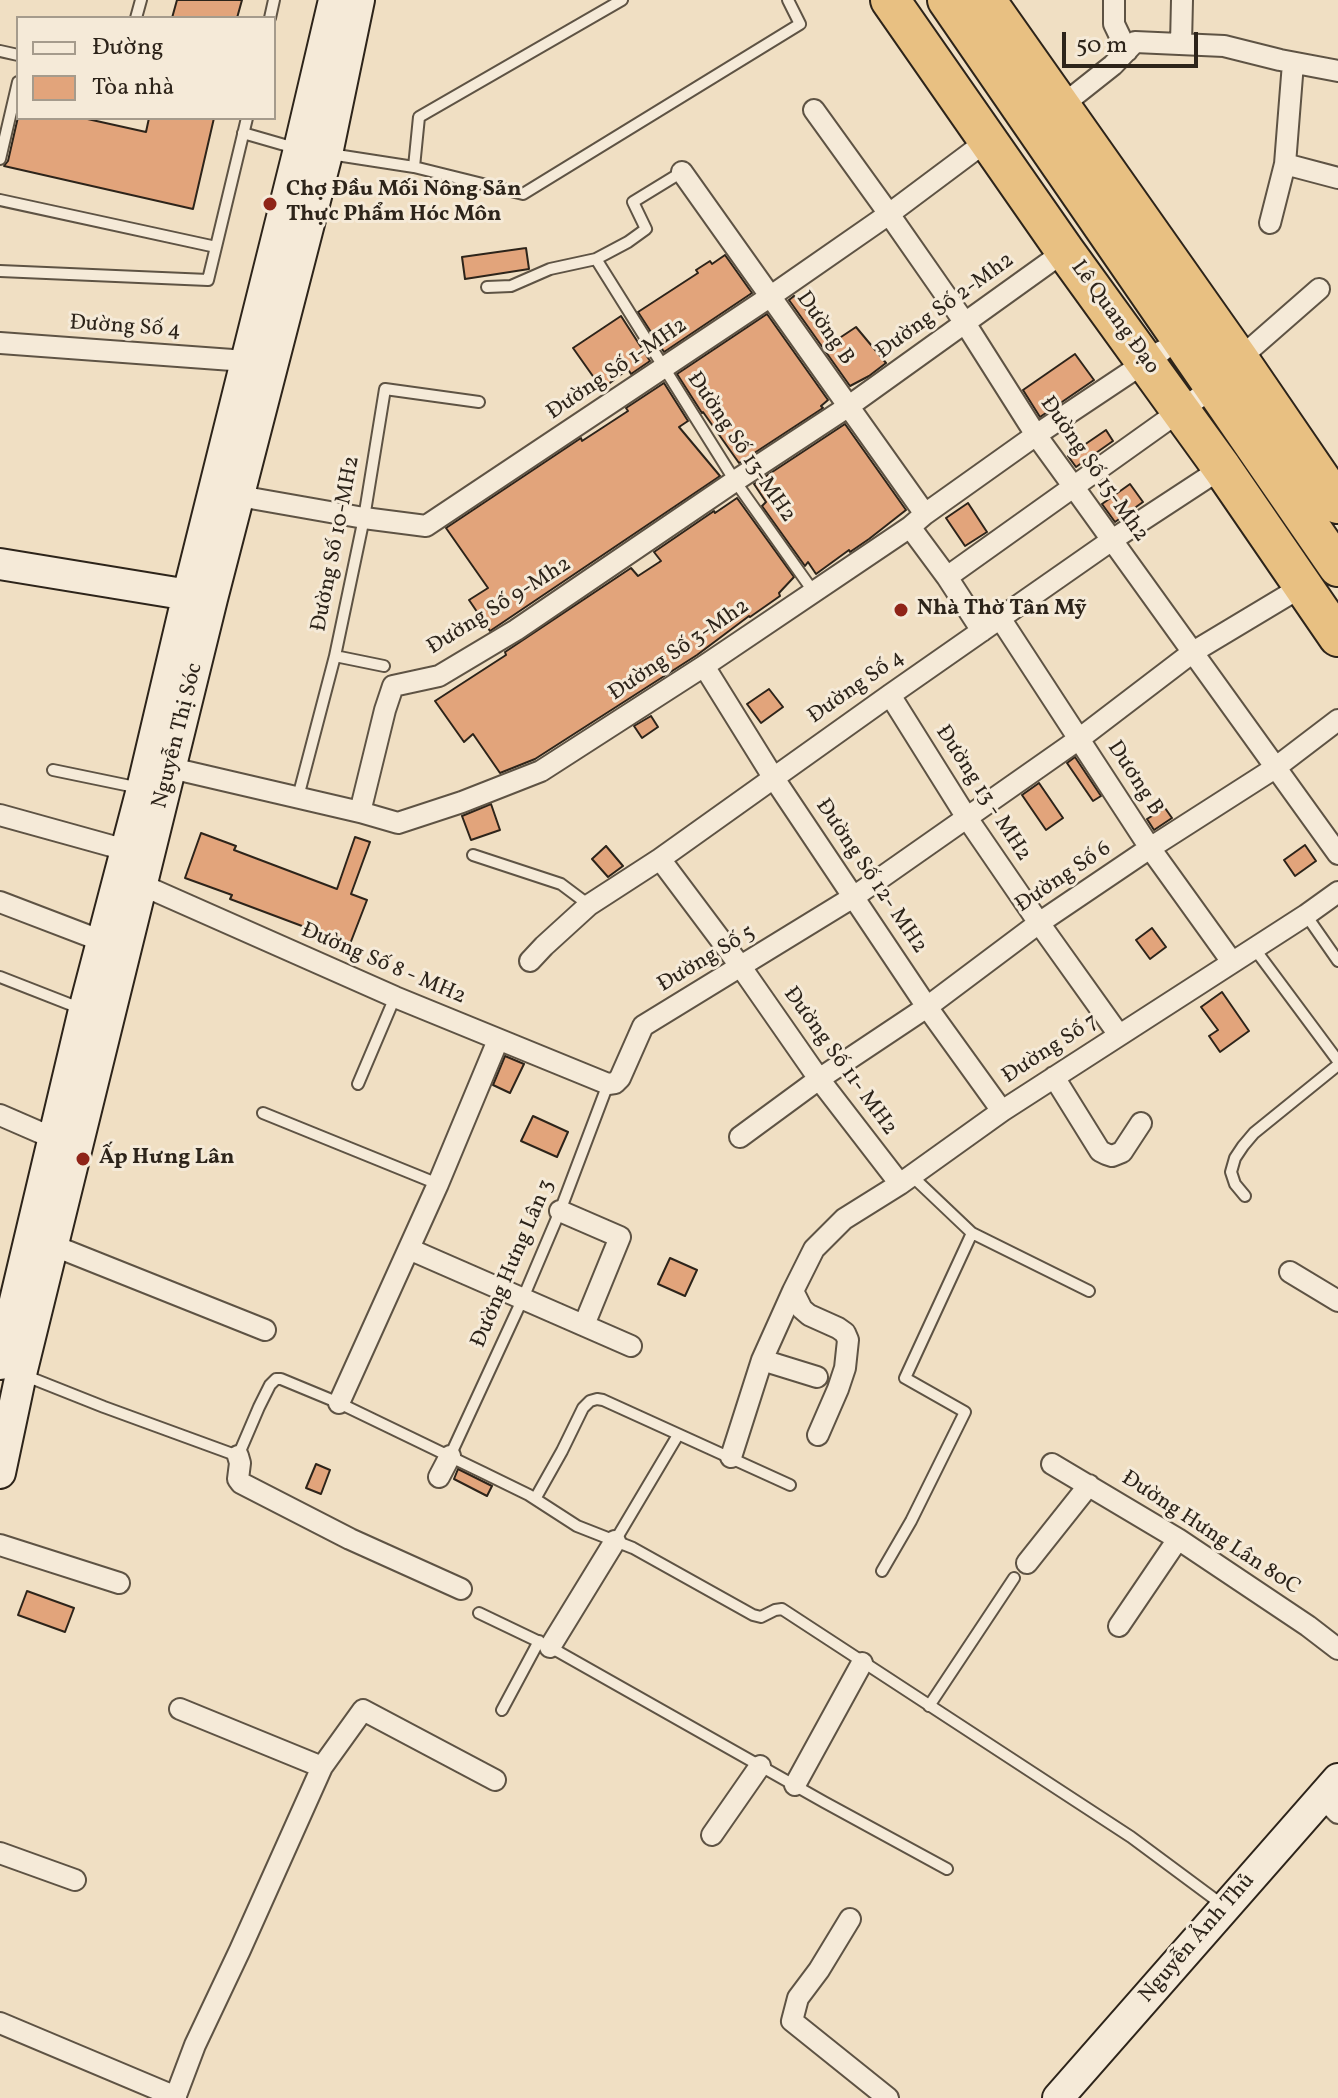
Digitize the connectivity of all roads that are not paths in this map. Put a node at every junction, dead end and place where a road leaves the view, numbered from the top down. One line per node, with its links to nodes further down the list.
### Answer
1 (334, 0): 21 (main road, Nguyễn Thị Sóc)
2 (359, 0): 21 (main road, Nguyễn Thị Sóc)
3 (622, 0): 24 (lane)
4 (788, 0): 24 (lane)
5 (890, 0): 20 (highway, Lê Quang Đạo)
6 (914, 0): 39 (highway, Lê Quang Đạo)
7 (947, 0): 56 (highway, Lê Quang Đạo)
8 (986, 0): 16 (highway)
9 (1114, 0): 12 (street)
10 (1182, 0): 11 (street)
11 (1181, 44): 12 (street); 13 (street)
12 (1127, 51): 16 (street)
13 (1293, 63): 14 (street); 23 (street)
14 (1338, 71)
15 (16, 91): 22 (lane)
16 (1060, 107): 40 (highway)
17 (814, 110): 28 (street, Đường Số 15-Mh2)
18 (246, 120): 19 (lane)
19 (243, 133): 21 (lane); 30 (lane)
20 (988, 140): 28 (street, Đường Số 1-MH2); 31 (highway, Lê Quang Đạo)
21 (313, 152): 24 (lane); 41 (main road, Nguyễn Thị Sóc); 50 (main road, Nguyễn Thị Sóc)
22 (0, 159)
23 (1285, 164): 26 (street); 29 (street)
24 (414, 167)
25 (682, 172): 32 (lane); 36 (street, Dường B)
26 (1338, 178)
27 (0, 200): 30 (lane)
28 (889, 214): 36 (street, Đường Số 1-MH2); 37 (street, Đường Số 15-Mh2)
29 (1270, 223)
30 (216, 247): 33 (lane)
31 (1065, 251): 37 (street, Đường Số 2-Mh2); 39 (highway, Lê Quang Đạo)
32 (596, 259): 34 (lane); 42 (lane, Đường Số 13-MH2)
33 (0, 271)
34 (487, 287)
35 (1319, 289): 40 (street)
36 (771, 296): 42 (street, Đường Số 1-MH2); 45 (street, Dường B)
37 (965, 323): 45 (street, Đường Số 2-Mh2); 46 (street, Đường Số 15-Mh2)
38 (0, 343): 41 (street, Đường Số 4)
39 (1154, 356): 44 (highway, Lê Quang Đạo); 46 (street, Đường Số 3-Mh2)
40 (1239, 359): 51 (highway)
41 (246, 361): 60 (main road, Nguyễn Thị Sóc)
42 (664, 368): 48 (lane, Đường Số 13-MH2); 52 (street, Đường Số 1-MH2)
43 (479, 402): 52 (lane, Đường Số 10-MH2)
44 (1189, 404): 47 (highway, Lê Quang Đạo); 49 (street); 59 (highway, Lê Quang Đạo)
45 (849, 406): 48 (street, Đường Số 2-Mh2); 53 (street, Dường B)
46 (1036, 435): 49 (street, Đường Số 15-Mh2); 53 (street, Đường Số 3-Mh2)
47 (1222, 468): 54 (street, Đường Số 4); 59 (highway, Lê Quang Đạo)
48 (735, 481): 58 (lane, Đường Số 13-MH2); 77 (street, Đường Số 9-Mh2)
49 (1073, 486): 54 (street, Đường Số 15-Mh2); 57 (street)
50 (239, 496): 52 (street, Đường Số 1-MH2); 60 (main road, Nguyễn Thị Sóc)
51 (1338, 504)
52 (364, 518): 65 (lane, Đường Số 10-MH2)
53 (918, 520): 57 (street, Dường B); 58 (street, Đường Số 3-Mh2)
54 (1112, 540): 61 (street, Đường Số 4); 64 (street, Đường Số 15-Mh2)
55 (0, 564): 60 (main road)
56 (1338, 567)
57 (947, 577): 62 (street, Dường B)
58 (813, 591): 67 (street, Đường Số 3-Mh2)
59 (1321, 592): 63 (highway, Lê Quang Đạo); 64 (street)
60 (200, 597): 71 (main road, Nguyễn Thị Sóc); 75 (main road, Nguyễn Thị Sóc)
61 (1000, 618): 62 (street, Đường Số 4); 70 (street, Dương B)
62 (982, 631): 68 (street, Đường Số 4)
63 (1338, 637)
64 (1193, 652): 70 (street); 72 (street, Đường Số 15-Mh2)
65 (335, 656): 66 (lane); 76 (lane, Đường Số 10-MH2)
66 (384, 666)
67 (704, 666): 74 (street, Đường Số 12- MH2); 77 (street, Đường Số 3-Mh2)
68 (890, 695): 74 (street, Đường Số 4); 79 (street, Đường 13 - MH2)
69 (1338, 720): 72 (street, Đường Số 6)
70 (1079, 739): 79 (street, Đường Số 5); 80 (street, Dương B)
71 (171, 768): 76 (street, Đường Số 3-Mh2); 85 (main road, Nguyễn Thị Sóc)
72 (1275, 768): 80 (street, Đường Số 6); 82 (street, Đường Số 15-Mh2)
73 (53, 770): 75 (lane)
74 (773, 777): 84 (street, Đường Số 4); 87 (street, Đường Số 12- MH2)
75 (142, 789): 81 (main road, Nguyễn Thị Sóc)
76 (298, 797): 77 (street, Đường Số 3-Mh2)
77 (360, 812)
78 (0, 815): 81 (street)
79 (967, 818): 87 (street, Đường Số 5); 91 (street, Đường 13 - MH2)
80 (1150, 848): 91 (street, Đường Số 6); 96 (street, Dương B)
81 (126, 850): 92 (main road, Nguyễn Thị Sóc)
82 (1338, 854)
83 (473, 855): 89 (lane)
84 (660, 859): 89 (street, Đường Số 4); 97 (street)
85 (142, 885): 99 (street, Đường Số 8 - MH2); 120 (main road, Nguyễn Thị Sóc)
86 (1338, 892): 90 (street)
87 (855, 896): 97 (street, Đường Số 5); 100 (street, Đường Số 12- MH2)
88 (0, 902): 92 (street)
89 (589, 905): 94 (street, Đường Số 4)
90 (1306, 915): 93 (street); 95 (lane)
91 (1039, 923): 100 (street, Đường Số 6); 102 (street, Đường 13 - MH2)
92 (102, 941): 101 (main road, Nguyễn Thị Sóc)
93 (1254, 948): 96 (street); 104 (lane)
94 (530, 961)
95 (1338, 961)
96 (1232, 962): 102 (street, Đường Số 7)
97 (741, 967): 106 (street, Đường Số 11- MH2); 108 (street, Đường Số 5)
98 (0, 977): 101 (lane)
99 (395, 997): 103 (street, Đường Số 8 - MH2); 107 (lane)
100 (927, 1007): 106 (street, Đường Số 6); 109 (street, Đường Số 12- MH2)
101 (84, 1010): 114 (main road, Nguyễn Thị Sóc)
102 (1119, 1035): 105 (street, Đường Số 7)
103 (498, 1040): 108 (street, Đường Số 8 - MH2); 116 (street)
104 (1338, 1063): 117 (lane)
105 (1054, 1077): 109 (street, Đường Số 7); 112 (street)
106 (819, 1079): 113 (street, Đường Số 6); 115 (street, Đường Số 11- MH2)
107 (358, 1084)
108 (608, 1084): 118 (lane, Đường Hưng Lân 3)
109 (1002, 1111): 115 (street, Đường Số 7)
110 (263, 1113): 116 (lane)
111 (0, 1115): 114 (street)
112 (1141, 1123)
113 (740, 1137)
114 (53, 1138): 131 (main road, Nguyễn Thị Sóc)
115 (906, 1180): 119 (lane); 123 (street, Đường Số 7)
116 (438, 1184): 121 (street)
117 (1245, 1196)
118 (560, 1211): 125 (lane, Đường Hưng Lân 3); 127 (street)
119 (972, 1233): 124 (lane); 150 (lane)
120 (52, 1245): 128 (street); 131 (main road, Nguyễn Thị Sóc)
121 (409, 1249): 125 (street); 133 (street)
122 (1290, 1272): 126 (street)
123 (793, 1291): 130 (street, Đường Số 7); 136 (street)
124 (1089, 1291)
125 (523, 1298): 127 (street); 138 (lane, Đường Hưng Lân 3)
126 (1338, 1301)
127 (584, 1325): 129 (street)
128 (265, 1330)
129 (631, 1346)
130 (762, 1360): 132 (street); 139 (street, Đường Số 7)
131 (7, 1368): 134 (main road, Nguyễn Thị Sóc); 137 (lane)
132 (817, 1377)
133 (339, 1403): 137 (lane); 138 (lane)
134 (5, 1426): 141 (main road, Nguyễn Thị Sóc)
135 (678, 1435): 139 (lane); 145 (lane); 147 (lane)
136 (818, 1435)
137 (238, 1456): 152 (street)
138 (450, 1456): 142 (street); 145 (lane)
139 (731, 1457): 143 (lane)
140 (1052, 1464): 144 (street, Đường Hưng Lân 80C)
141 (0, 1473)
142 (439, 1477)
143 (790, 1485)
144 (1089, 1485): 146 (street, Đường Hưng Lân 80C); 149 (street)
145 (535, 1499): 147 (lane)
146 (1178, 1539): 154 (street); 156 (street, Đường Hưng Lân 80C)
147 (615, 1541): 155 (street); 157 (lane)
148 (0, 1545): 151 (street)
149 (1020, 1570): 158 (lane)
150 (882, 1571)
151 (119, 1583)
152 (461, 1589)
153 (479, 1613): 155 (lane)
154 (1119, 1626)
155 (544, 1644): 160 (lane); 161 (lane)
156 (1338, 1649)
157 (862, 1663): 158 (lane); 164 (street)
158 (929, 1706): 170 (lane)
159 (180, 1709): 162 (street)
160 (502, 1710)
161 (760, 1766): 164 (lane); 166 (street)
162 (322, 1767): 163 (street); 173 (street)
163 (495, 1780)
164 (795, 1785): 168 (lane)
165 (1333, 1797): 170 (main road, Nguyễn Ảnh Thủ)
166 (712, 1835)
167 (0, 1853): 169 (street)
168 (947, 1869)
169 (75, 1880)
170 (1226, 1907): 175 (main road, Nguyễn Ảnh Thủ)
171 (850, 1919): 174 (street)
172 (0, 2023): 173 (street)
173 (176, 2097)
174 (888, 2098)
175 (1058, 2098)

